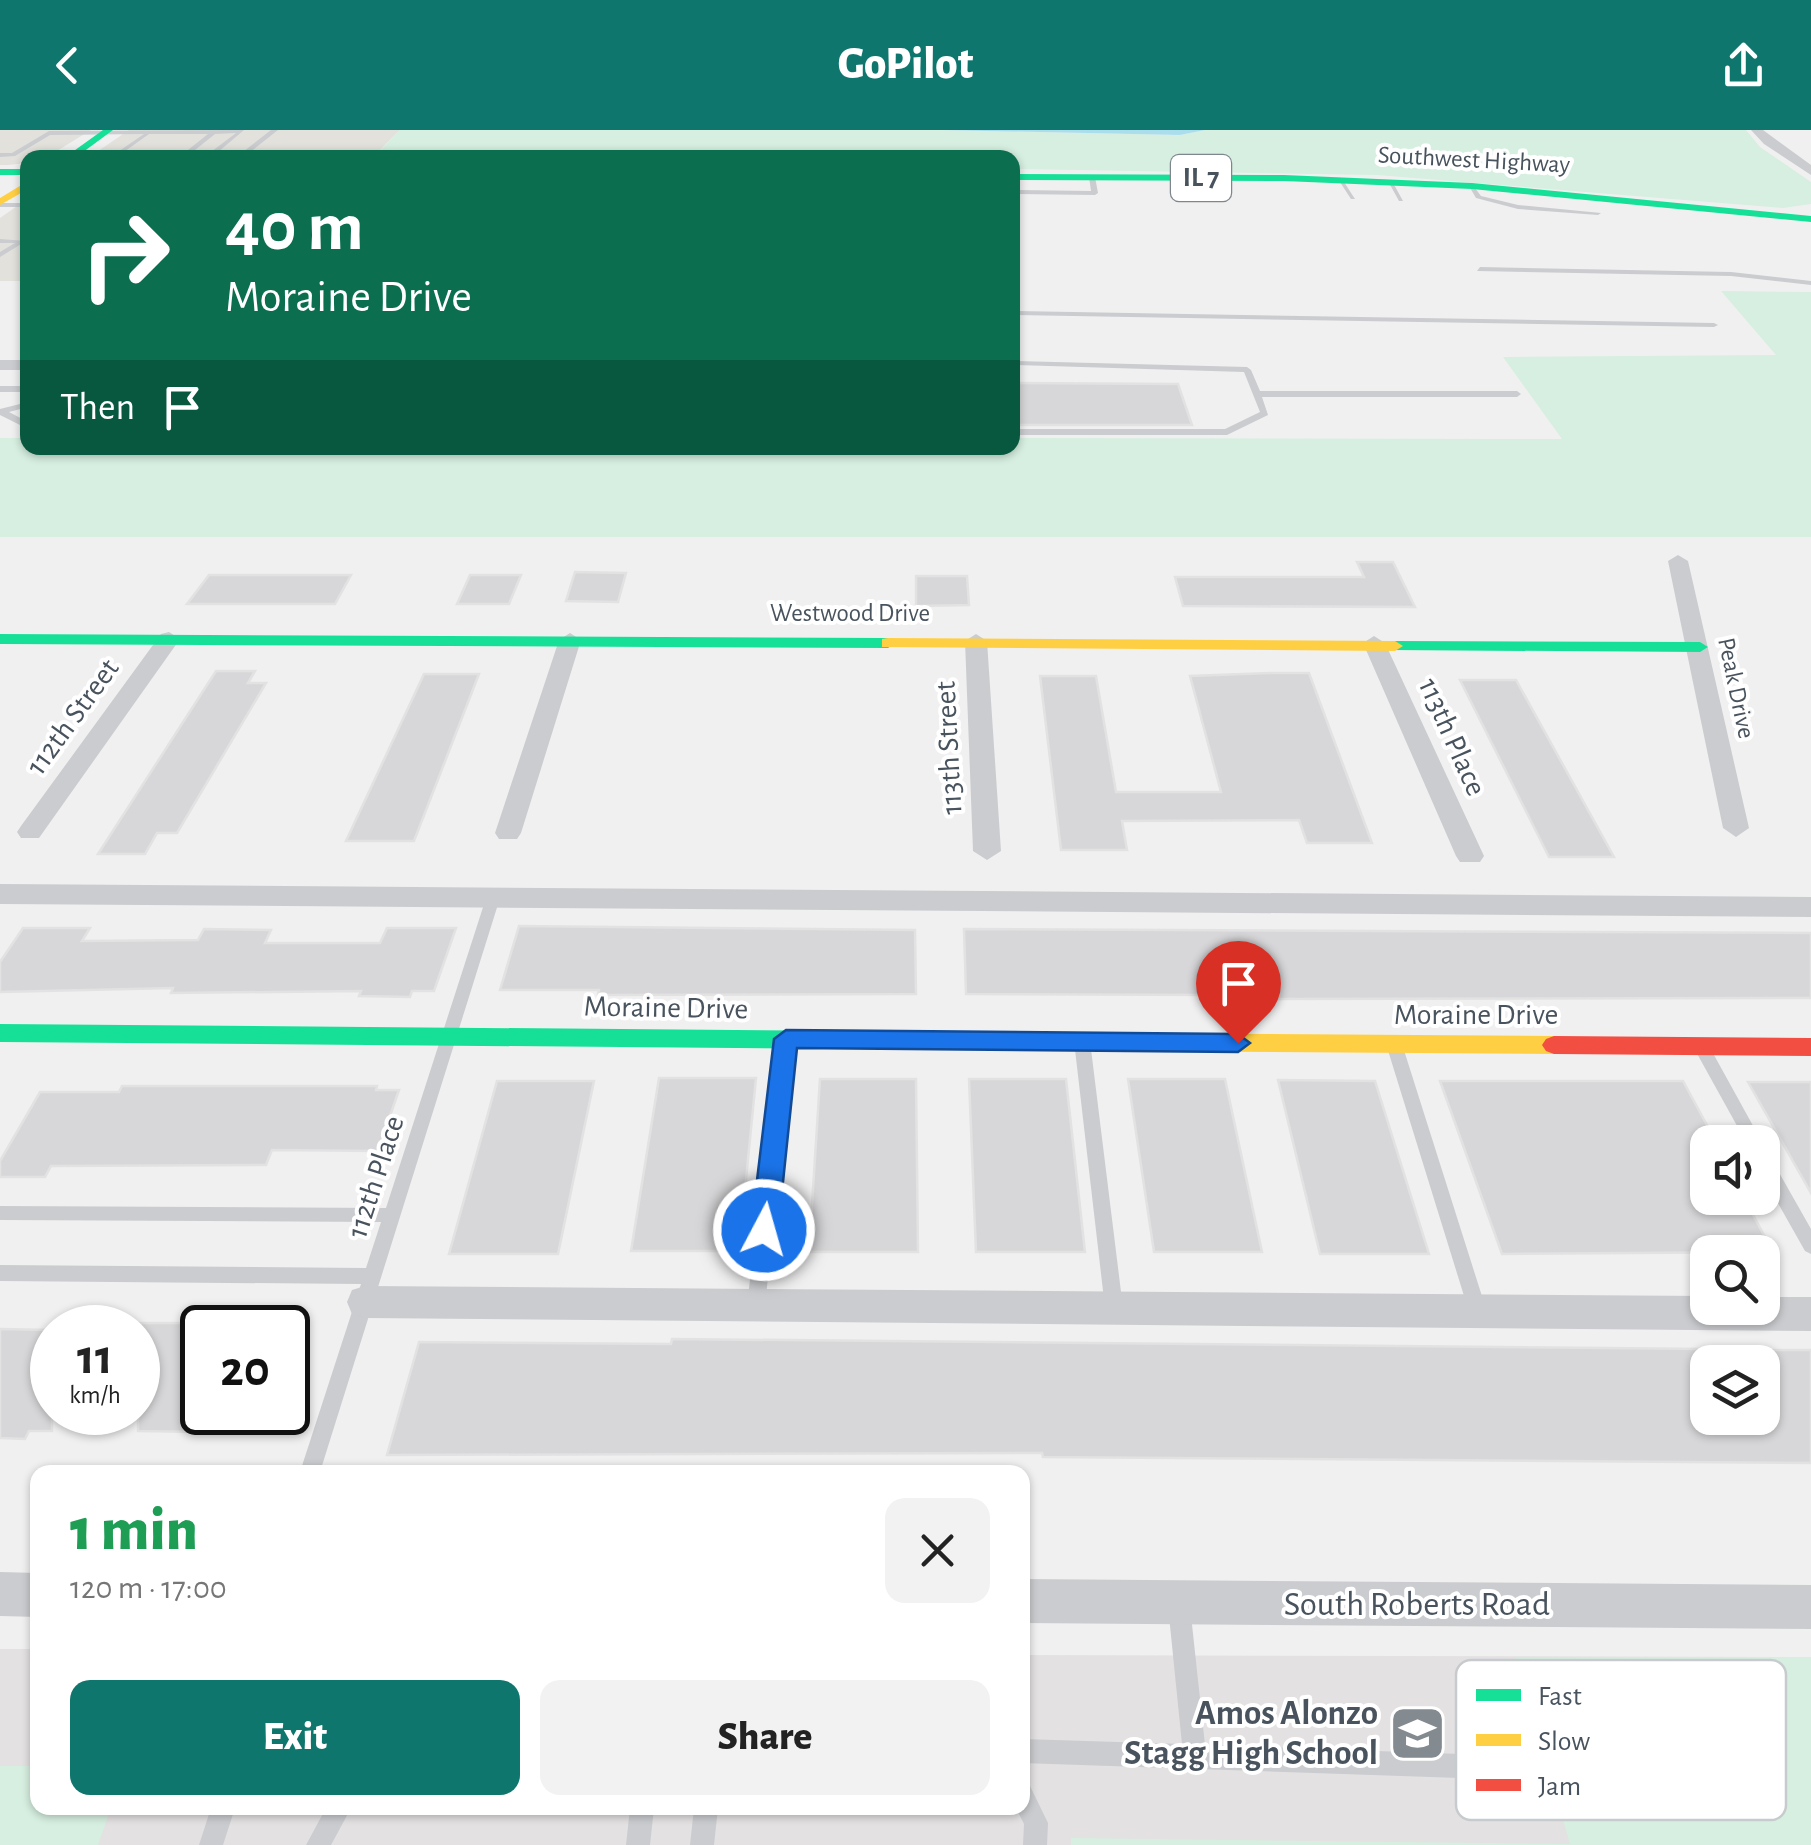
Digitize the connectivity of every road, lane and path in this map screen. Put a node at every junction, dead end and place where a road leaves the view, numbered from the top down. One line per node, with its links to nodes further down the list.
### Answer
1 (275, 130): 12 (lane)
2 (1758, 130): 13 (street)
3 (52, 132): 4 (lane); 7 (lane)
4 (106, 132): 6 (lane); 8 (street)
5 (214, 132): 6 (lane); 10 (lane); 11 (lane)
6 (147, 134): 9 (lane)
7 (21, 150)
8 (80, 150)
9 (124, 150)
10 (193, 150)
11 (216, 150)
12 (248, 150)
13 (1811, 171)
14 (1020, 177): 15 (street, Southwest Highway / IL 7)
15 (1472, 186): 16 (lane); 17 (street, Southwest Highway / IL 7)
16 (1598, 213)
17 (1811, 218)
18 (1480, 270): 19 (lane)
19 (1811, 283)
20 (1020, 313): 21 (lane)
21 (1714, 325)
22 (1020, 363): 23 (lane)
23 (1257, 394): 24 (lane); 25 (lane)
24 (1517, 394)
25 (1020, 432)
26 (1678, 560): 32 (street, Peak Drive)
27 (0, 639): 28 (street, Westwood Drive)
28 (169, 639): 29 (street, Westwood Drive); 34 (street, 112th Street)
29 (570, 640): 30 (street, Westwood Drive); 35 (street)
30 (976, 642): 31 (street, Westwood Drive); 36 (street, 113th Street)
31 (1374, 643): 32 (street, Westwood Drive); 37 (street, 113th Place)
32 (1700, 647): 33 (street, Peak Drive)
33 (1736, 828)
34 (30, 832)
35 (508, 833)
36 (986, 852)
37 (1470, 856)
38 (0, 894): 39 (street)
39 (493, 898): 40 (street); 42 (lane, 112th Place)
40 (1811, 907)
41 (0, 1033): 42 (street, Moraine Drive)
42 (450, 1035): 43 (street, Moraine Drive); 51 (lane, 112th Place)
43 (786, 1039): 44 (street, Moraine Drive); 55 (lane)
44 (1082, 1042): 45 (street, Moraine Drive); 56 (lane)
45 (1394, 1044): 46 (street, Moraine Drive); 57 (lane)
46 (1701, 1046): 47 (street, Moraine Drive); 48 (lane)
47 (1811, 1047)
48 (1745, 1125)
49 (1780, 1190): 52 (lane)
50 (0, 1213): 51 (lane)
51 (392, 1215): 54 (lane, 112th Place)
52 (1811, 1246)
53 (0, 1273): 54 (lane)
54 (369, 1289): 55 (street); 59 (lane, 112th Place)
55 (756, 1306): 56 (street)
56 (1114, 1308): 57 (street)
57 (1478, 1312): 58 (street)
58 (1811, 1314)
59 (312, 1465)
60 (0, 1594): 61 (street)
61 (30, 1594)
62 (1030, 1601): 63 (street, South Roberts Road)
63 (1178, 1602): 64 (street, South Roberts Road); 66 (lane)
64 (1811, 1607)
65 (1030, 1751): 66 (lane)
66 (1195, 1756): 67 (lane)
67 (1456, 1766)
68 (1030, 1811): 77 (lane)
69 (221, 1815): 73 (lane)
70 (335, 1815): 74 (lane)
71 (641, 1815): 75 (lane)
72 (705, 1815): 76 (lane)
73 (210, 1845)
74 (318, 1845)
75 (638, 1845)
76 (702, 1845)
77 (1035, 1845)

